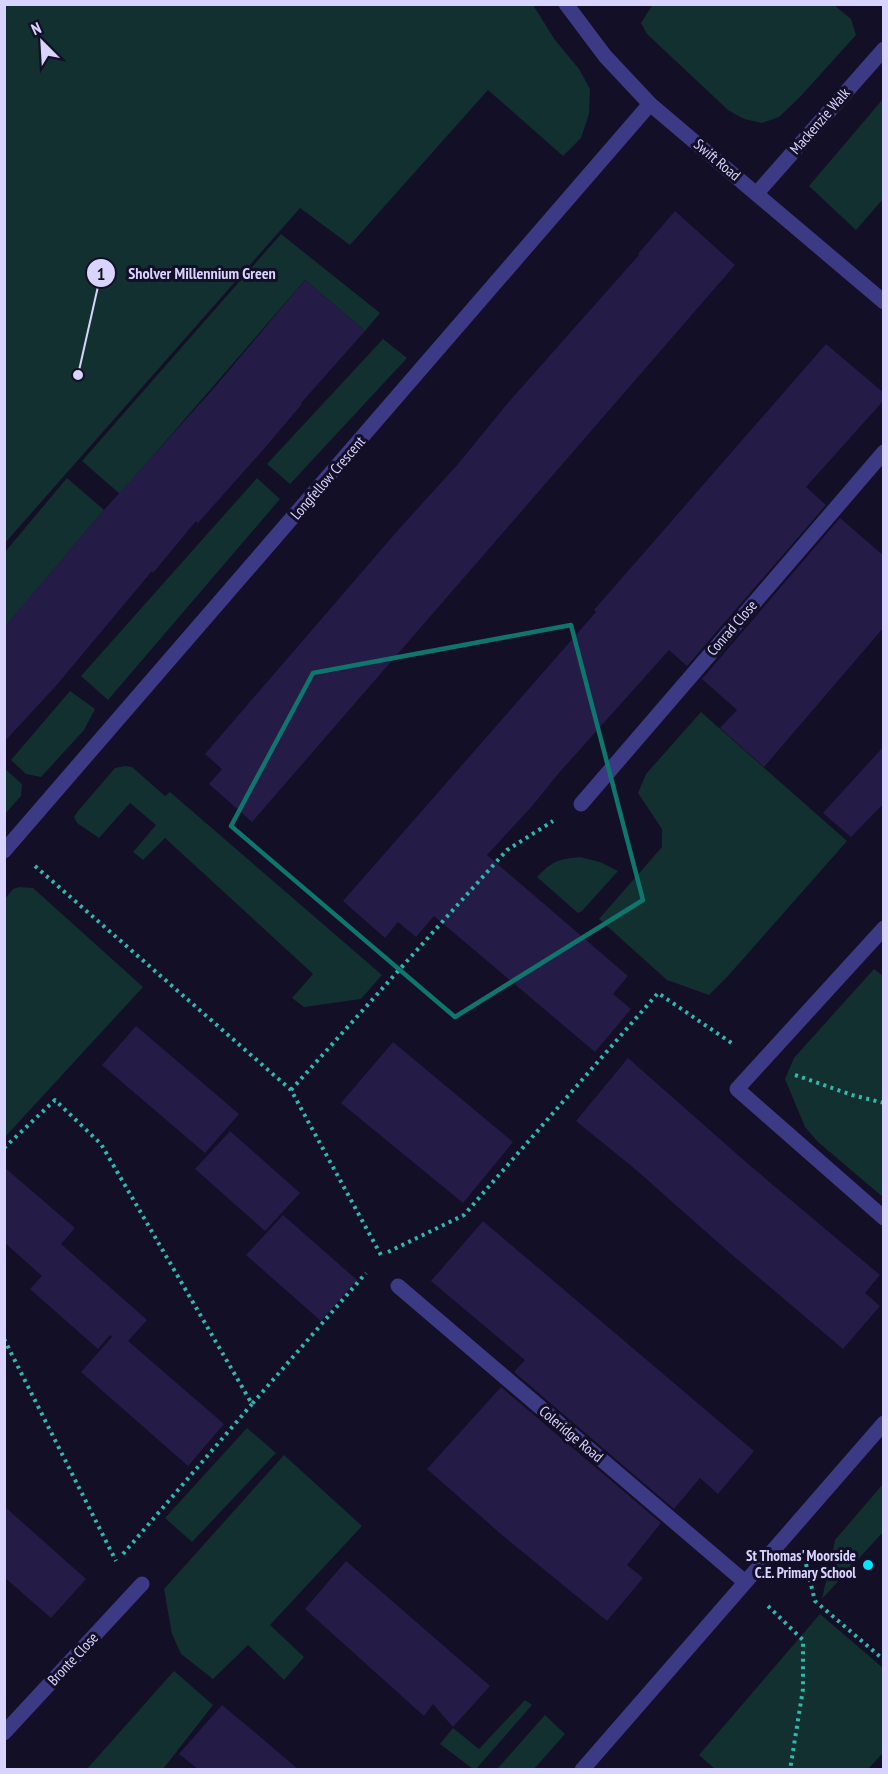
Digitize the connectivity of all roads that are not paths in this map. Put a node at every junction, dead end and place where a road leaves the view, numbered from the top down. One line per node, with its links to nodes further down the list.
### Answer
1 (566, 4): 3 (street, Swift Road)
2 (884, 49): 4 (street, Mackenzie Walk)
3 (650, 104): 4 (street, Swift Road); 8 (street, Longfellow Crescent)
4 (757, 193): 5 (street, Swift Road)
5 (884, 302)
6 (884, 452): 7 (street, Conrad Close)
7 (581, 804)
8 (7, 848)
9 (884, 928): 10 (street)
10 (884, 1218)
11 (398, 1286): 13 (street, Coleridge Road)
12 (884, 1423): 13 (street)
13 (745, 1582): 16 (street)
14 (142, 1584): 15 (street, Bronte Close)
15 (4, 1733)
16 (582, 1770)

